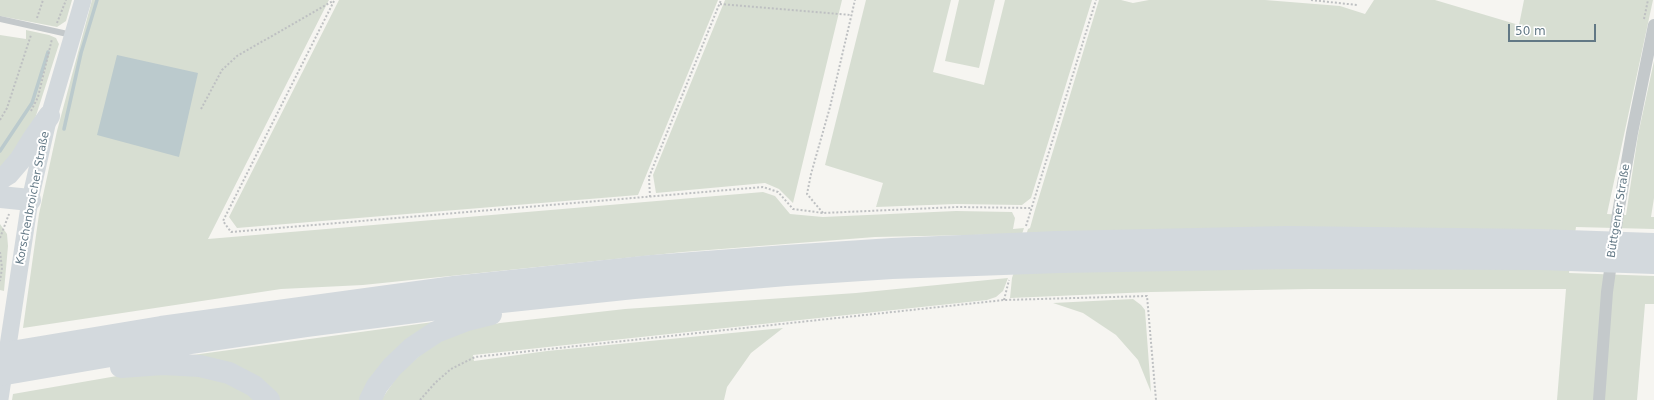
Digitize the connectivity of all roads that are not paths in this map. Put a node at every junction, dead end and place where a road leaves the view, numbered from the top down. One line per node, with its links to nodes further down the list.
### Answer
1 (83, 0): 4 (main road, Korschenbroicher Straße)
2 (0, 20): 4 (lane)
3 (1654, 25): 21 (street, Büttgener Straße)
4 (72, 35): 5 (main road, Korschenbroicher Straße)
5 (49, 116): 6 (highway); 8 (main road, Korschenbroicher Straße)
6 (0, 179)
7 (0, 197): 8 (highway)
8 (29, 208): 9 (highway); 18 (main road, Korschenbroicher Straße)
9 (0, 211)
10 (1654, 244): 11 (highway)
11 (1058, 252): 12 (highway); 13 (highway)
12 (987, 255): 14 (highway); 15 (highway)
13 (1654, 263)
14 (537, 298): 16 (highway); 20 (highway)
15 (0, 353)
16 (46, 367): 17 (highway); 19 (highway)
17 (0, 375)
18 (0, 399)
19 (270, 400)
20 (370, 400)
21 (1598, 400)

